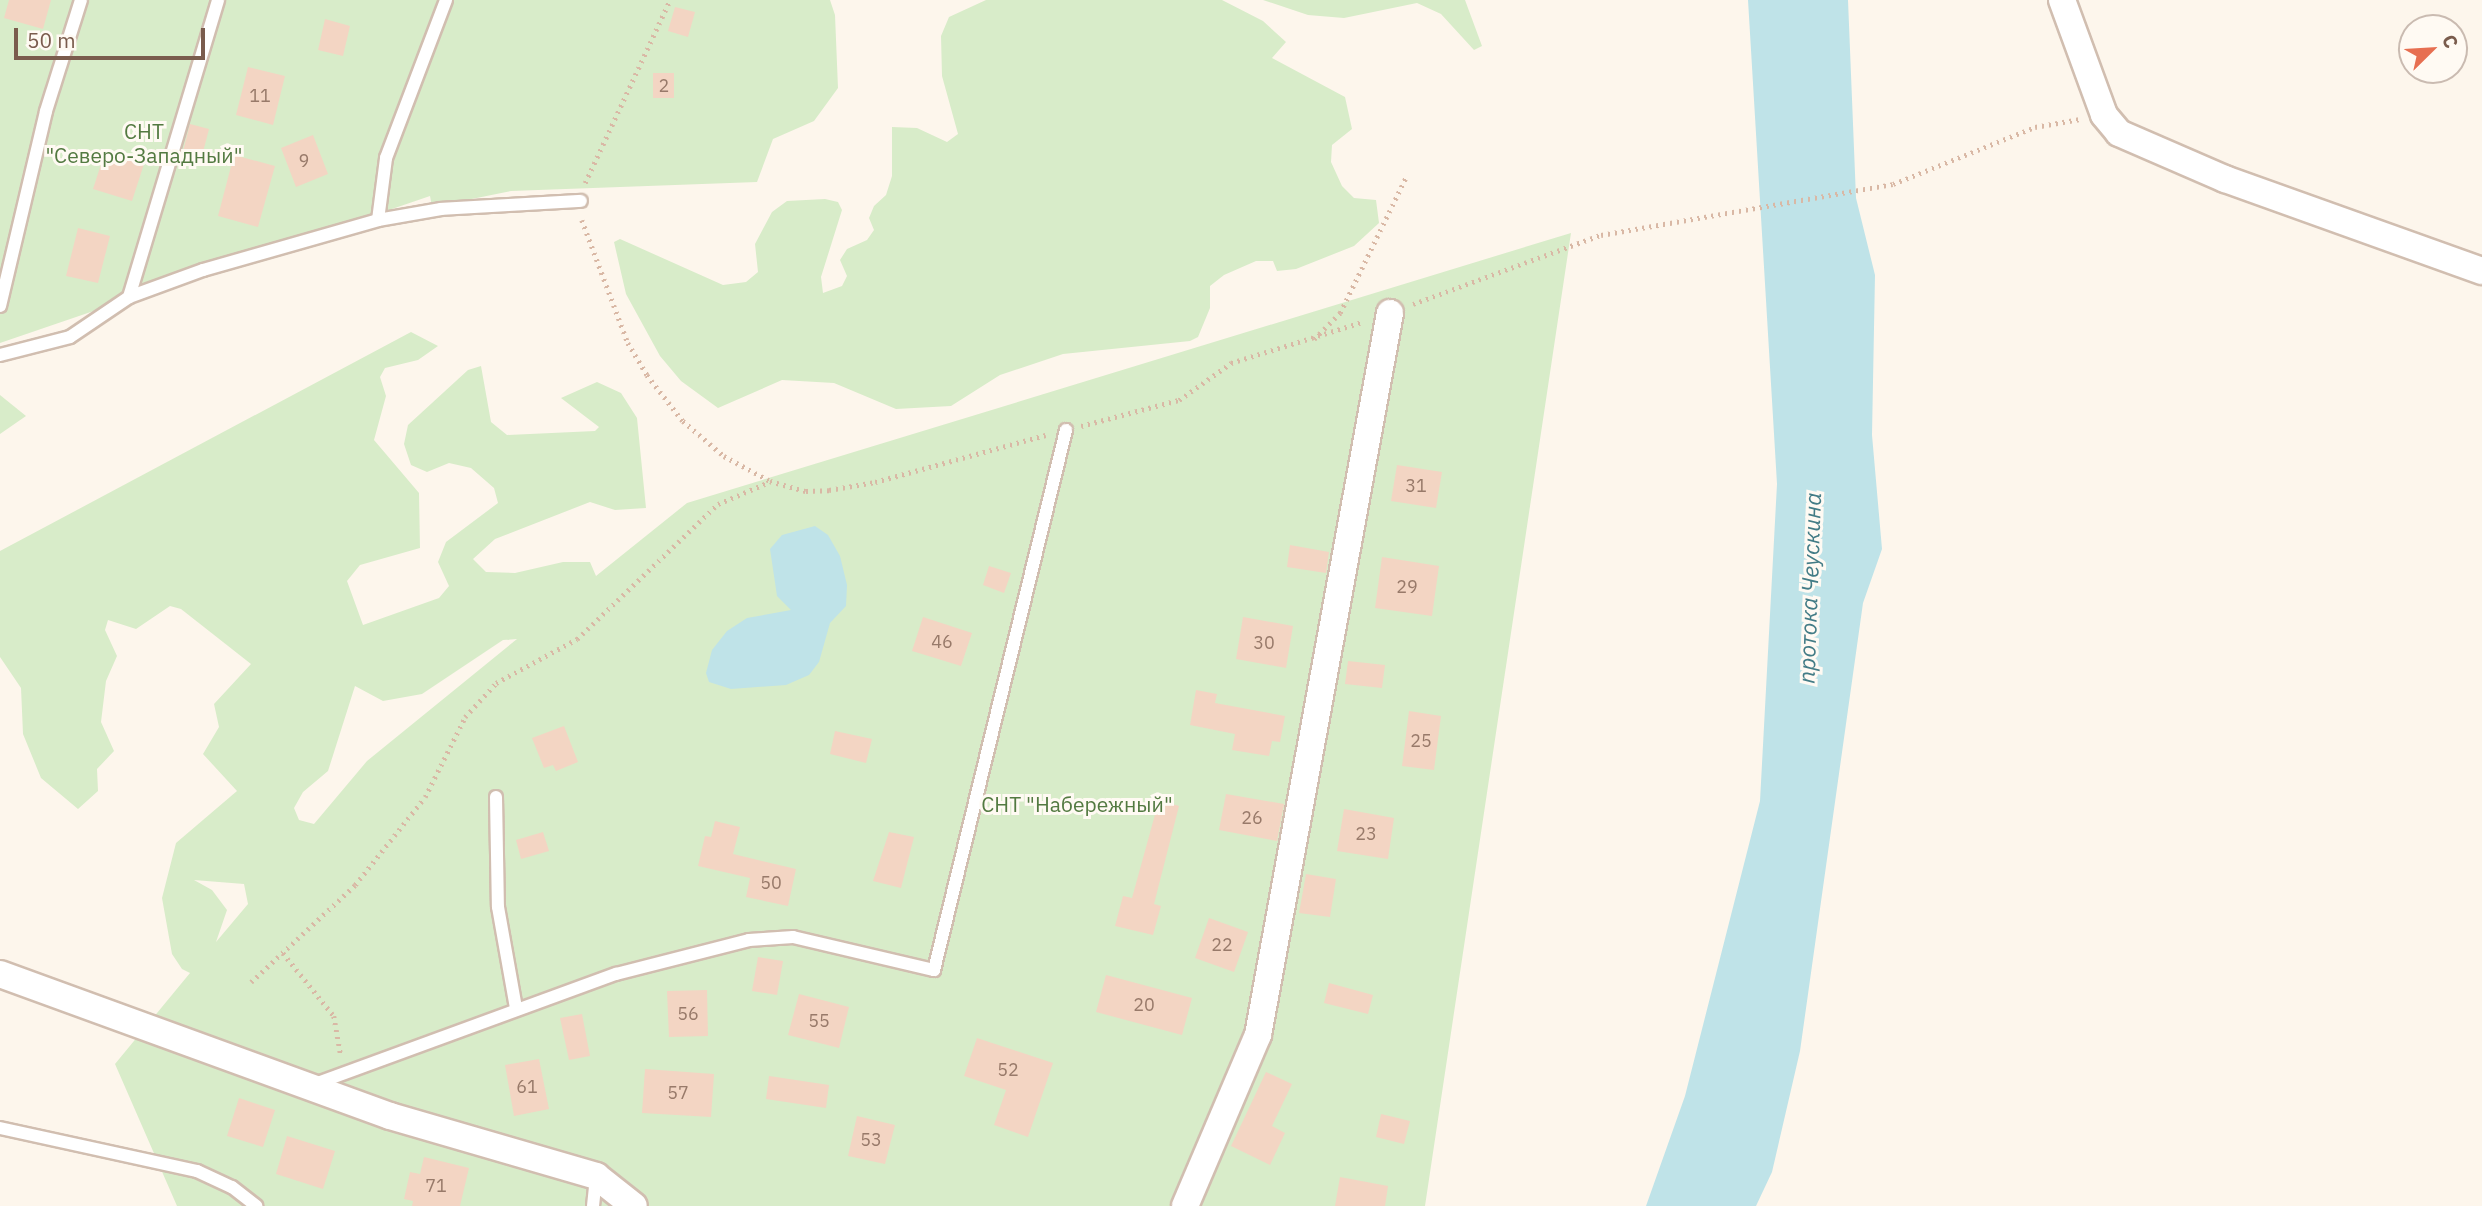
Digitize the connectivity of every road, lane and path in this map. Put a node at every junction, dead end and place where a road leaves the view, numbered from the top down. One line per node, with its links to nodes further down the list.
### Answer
1 (81, 0): 12 (lane)
2 (218, 0): 11 (lane)
3 (446, 0): 9 (lane)
4 (670, 0): 8 (path)
5 (2062, 0): 6 (street)
6 (2104, 115): 10 (street); 13 (path)
7 (1406, 177): 14 (path)
8 (581, 201): 9 (lane); 17 (path)
9 (378, 220): 11 (lane)
10 (2482, 271)
11 (129, 297): 15 (lane)
12 (0, 306)
13 (1390, 313): 14 (path); 30 (street)
14 (1313, 341): 16 (path)
15 (0, 355)
16 (1066, 430): 17 (path); 22 (lane)
17 (770, 481): 19 (path)
18 (496, 797): 22 (lane)
19 (283, 953): 21 (path); 23 (path)
20 (0, 974): 24 (street)
21 (251, 982)
22 (516, 1008): 23 (lane)
23 (344, 1073): 24 (lane)
24 (306, 1087): 26 (street)
25 (0, 1128): 27 (lane)
26 (596, 1176): 28 (lane); 29 (street)
27 (256, 1206)
28 (593, 1206)
29 (635, 1206)
30 (1185, 1206)

